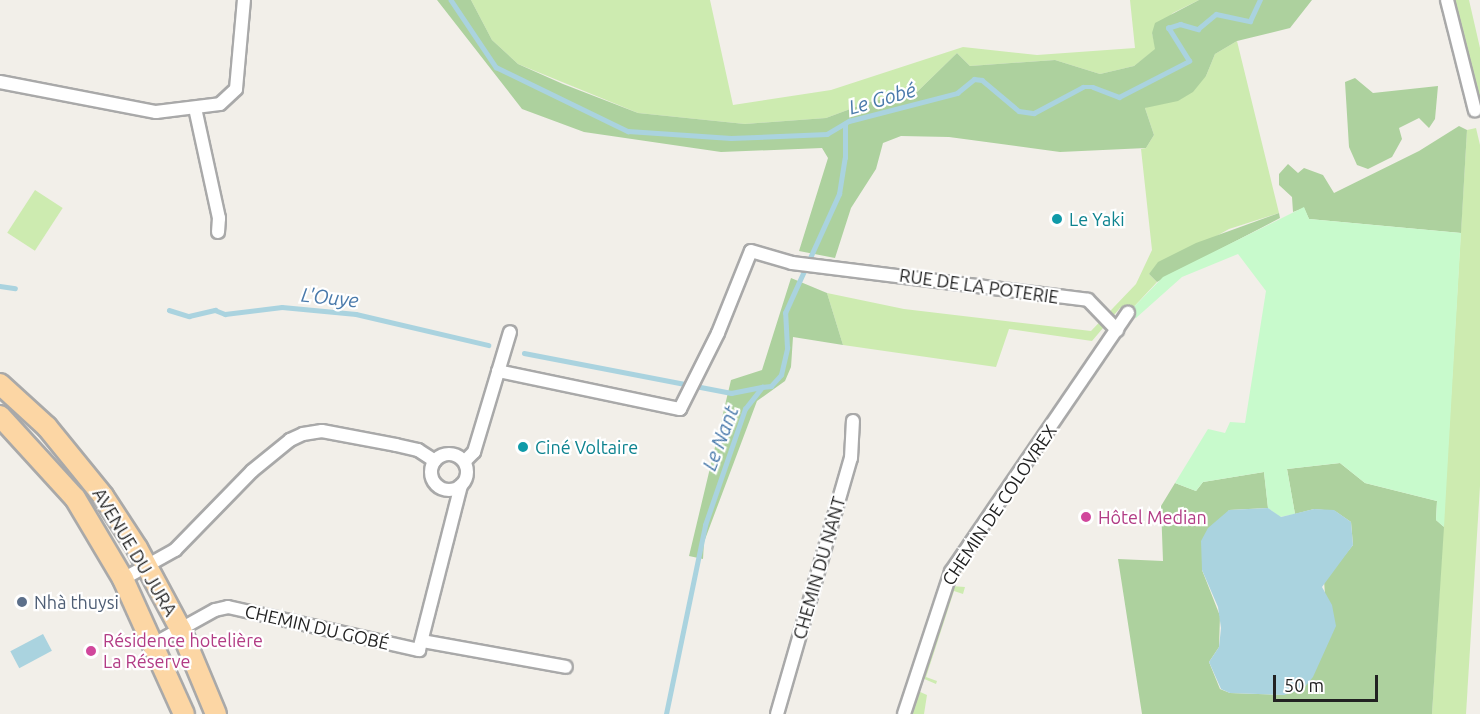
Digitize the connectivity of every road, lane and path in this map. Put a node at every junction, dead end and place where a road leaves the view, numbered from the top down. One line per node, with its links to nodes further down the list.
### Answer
1 (244, 0): 4 (street)
2 (1448, 0): 5 (street)
3 (0, 82): 4 (street)
4 (195, 108): 6 (street)
5 (1475, 111)
6 (218, 232)
7 (1128, 313): 8 (street, CHEMIN DE COLOVREX)
8 (1117, 330): 10 (street, RUE DE LA POTERIE); 26 (street, CHEMIN DE COLOVREX)
9 (510, 332): 10 (street)
10 (498, 371): 15 (street)
11 (0, 384): 17 (main road, AVENUE DU JURA)
12 (0, 416): 18 (main road, AVENUE DU JURA)
13 (853, 421): 25 (street, CHEMIN DU NANT)
14 (435, 461): 15 (street); 16 (street); 17 (street)
15 (465, 461): 16 (street)
16 (461, 485): 21 (street)
17 (147, 567): 18 (street); 19 (main road, AVENUE DU JURA)
18 (123, 579): 20 (main road, AVENUE DU JURA)
19 (181, 630): 20 (street, CHEMIN DU GOBÉ); 21 (street, CHEMIN DU GOBÉ); 24 (main road, AVENUE DU JURA)
20 (152, 645): 23 (main road, AVENUE DU JURA)
21 (420, 646): 22 (street, CHEMIN DU GOBÉ)
22 (566, 667)
23 (184, 714)
24 (216, 714)
25 (777, 714)
26 (904, 714)

